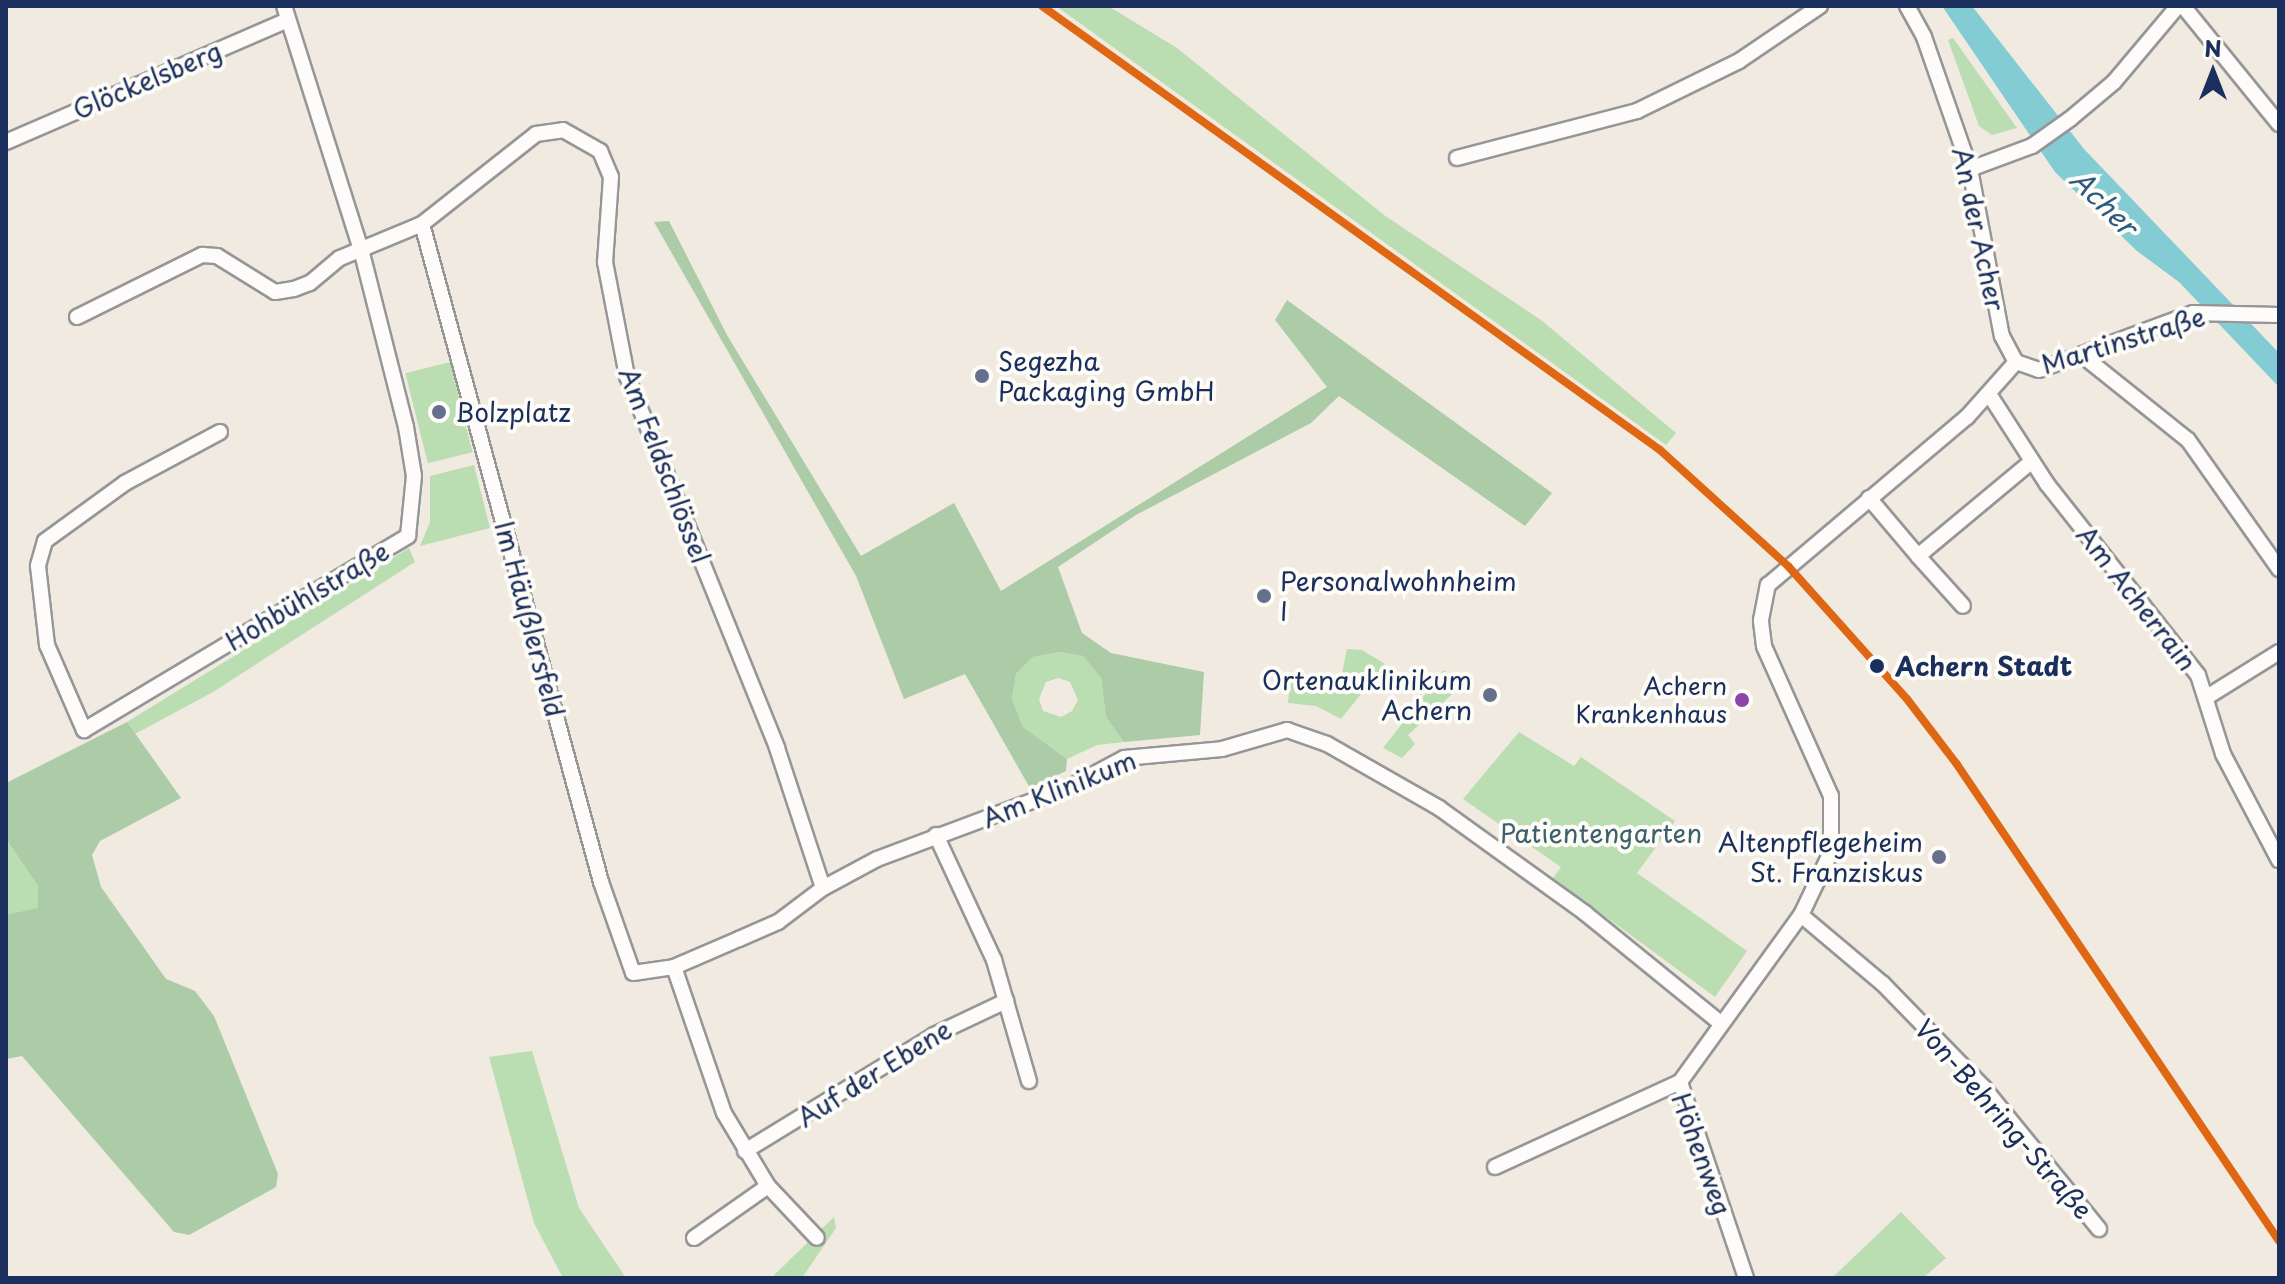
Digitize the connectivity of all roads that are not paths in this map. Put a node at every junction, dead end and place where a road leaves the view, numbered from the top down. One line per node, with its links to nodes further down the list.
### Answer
1 (1820, 6): 7 (street)
2 (1907, 6): 8 (street, An der Acher)
3 (2180, 6): 5 (street); 8 (street)
4 (286, 13): 6 (street, Glöckelsberg); 10 (street, Hohbühlstraße)
5 (2279, 124)
6 (6, 142)
7 (1457, 158)
8 (1970, 169): 14 (street, An der Acher)
9 (422, 224): 10 (street, Am Feldschlössel); 26 (street, Am Feldschlössel); 28 (street, Im Häußlersfeld)
10 (362, 253): 12 (street, Am Feldschlössel); 16 (street, Hohbühlstraße)
11 (2279, 315): 13 (street, Martinstraße)
12 (77, 317)
13 (2083, 356): 14 (street, Martinstraße); 20 (street)
14 (2016, 362): 15 (street)
15 (1989, 394): 17 (street, Am Acherrain); 18 (street)
16 (220, 432)
17 (2032, 461): 19 (street); 23 (street, Am Acherrain)
18 (1869, 498): 19 (street); 27 (street)
19 (1918, 556): 21 (street)
20 (2279, 569)
21 (1963, 606)
22 (2279, 652): 23 (street)
23 (2207, 697): 25 (street, Am Acherrain)
24 (936, 835): 26 (street, Am Klinikum); 29 (street); 30 (street, Am Klinikum)
25 (2279, 860)
26 (823, 888): 28 (street, Am Klinikum)
27 (1801, 915): 30 (street); 36 (street, Von-Behring-Straße)
28 (674, 967): 33 (street)
29 (1006, 1001): 31 (street); 33 (street, Auf der Ebene)
30 (1719, 1022): 32 (street)
31 (1029, 1081)
32 (1680, 1082): 34 (street, Höhenweg); 39 (street, Höhenweg)
33 (745, 1151): 35 (street)
34 (1495, 1167)
35 (768, 1186): 37 (street); 38 (street)
36 (2099, 1229)
37 (694, 1238)
38 (817, 1238)
39 (1746, 1278)

